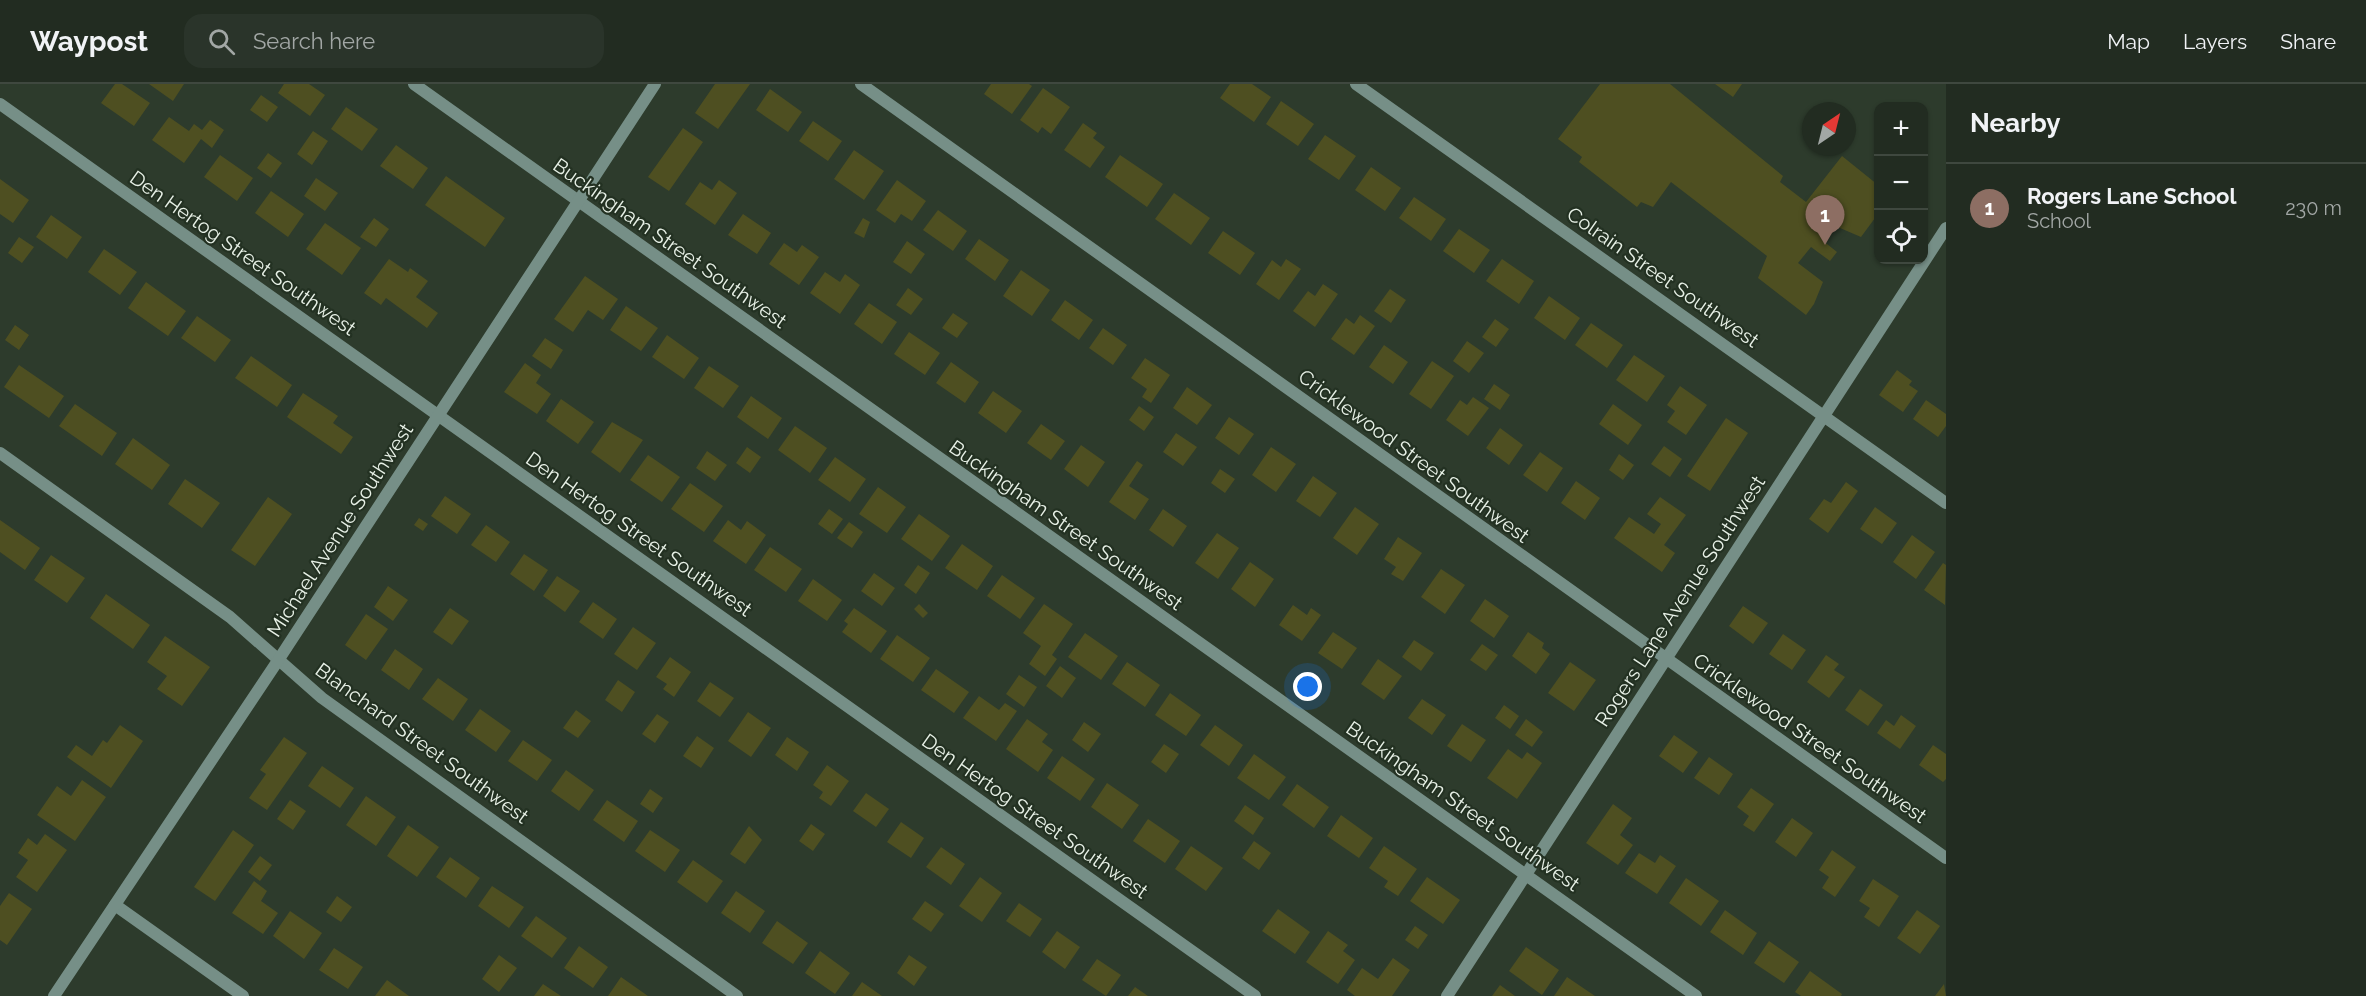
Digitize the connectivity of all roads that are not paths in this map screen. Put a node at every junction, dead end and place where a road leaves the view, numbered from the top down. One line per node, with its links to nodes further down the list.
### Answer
1 (414, 84): 6 (street, Buckingham Street Southwest)
2 (655, 84): 6 (street, Michael Avenue Southwest)
3 (861, 84): 13 (street, Cricklewood Street Southwest)
4 (1356, 84): 9 (street, Colrain Street Southwest)
5 (0, 104): 8 (street, Den Hertog Street Southwest)
6 (579, 203): 8 (street, Michael Avenue Southwest); 15 (street, Buckingham Street Southwest)
7 (1946, 228): 9 (street, Rogers Lane Avenue Southwest)
8 (438, 416): 12 (street, Michael Avenue Southwest); 20 (street, Den Hertog Street Southwest)
9 (1824, 416): 11 (street, Colrain Street Southwest); 13 (street, Rogers Lane Avenue Southwest)
10 (0, 453): 12 (street, Blanchard Street Southwest)
11 (1946, 503)
12 (279, 659): 16 (street, Michael Avenue Southwest); 19 (street, Blanchard Street Southwest)
13 (1666, 659): 14 (street, Cricklewood Street Southwest); 15 (street, Rogers Lane Avenue Southwest)
14 (1946, 858)
15 (1527, 875): 21 (street, Rogers Lane Avenue Southwest); 22 (street, Buckingham Street Southwest)
16 (115, 905): 17 (street, Michael Avenue Southwest); 18 (street)
17 (54, 996)
18 (243, 996)
19 (737, 996)
20 (1256, 996)
21 (1447, 996)
22 (1696, 996)

